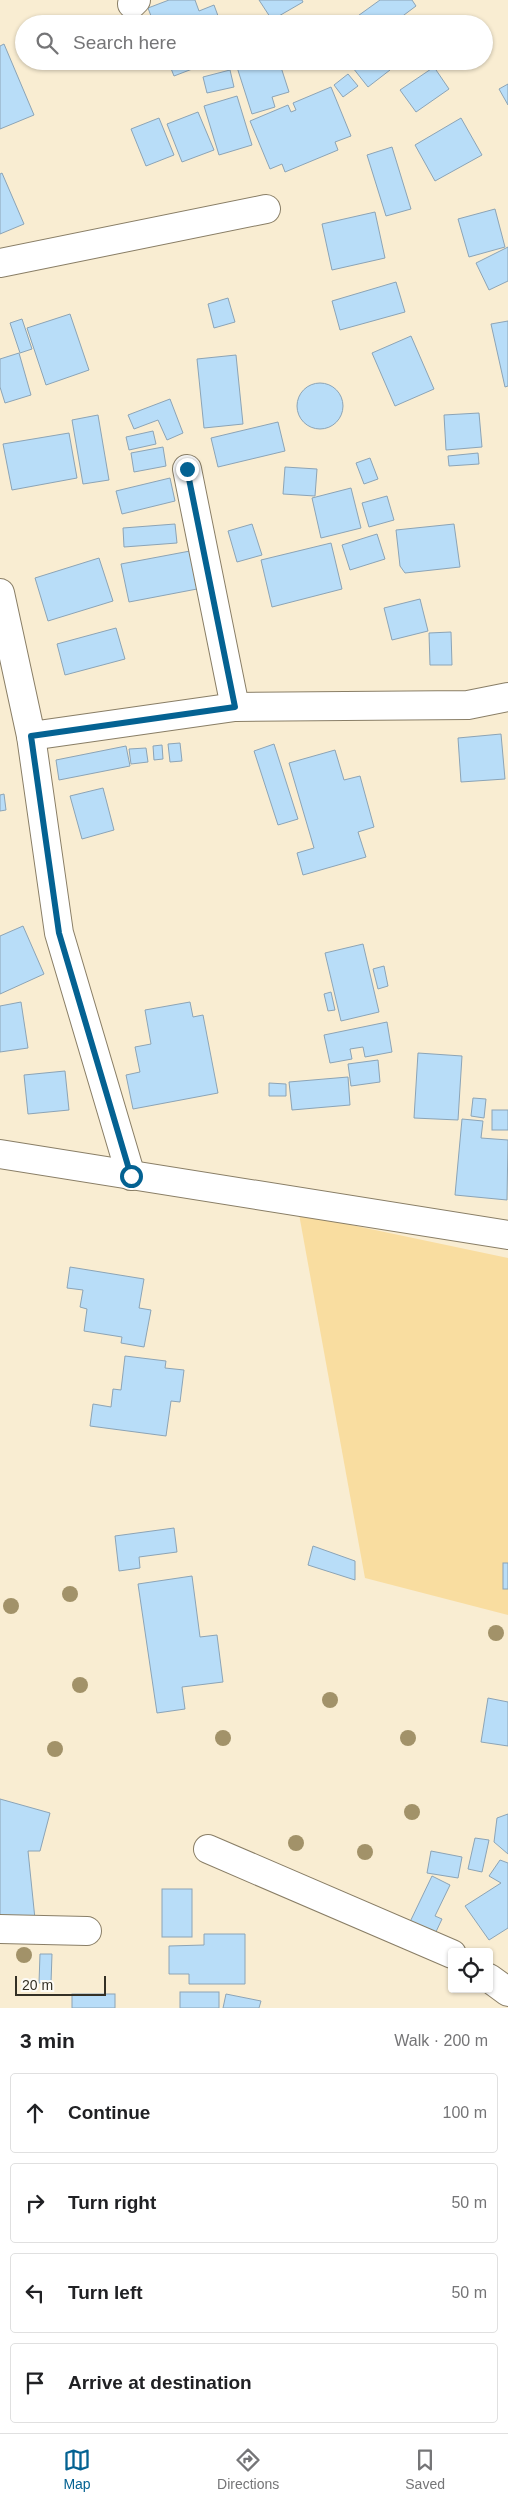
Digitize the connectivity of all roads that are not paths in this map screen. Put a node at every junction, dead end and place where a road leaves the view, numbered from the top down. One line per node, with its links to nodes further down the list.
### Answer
1 (266, 210): 2 (street)
2 (0, 264)
3 (187, 469): 6 (street)
4 (0, 593): 7 (street)
5 (508, 697): 6 (street)
6 (235, 707): 7 (street)
7 (31, 736): 9 (street)
8 (0, 1154): 9 (street)
9 (131, 1176): 10 (street)
10 (508, 1235)
11 (208, 1849): 14 (street)
12 (0, 1929): 13 (street)
13 (87, 1931)
14 (448, 1952)
15 (493, 1981): 16 (street)
16 (508, 1992)

